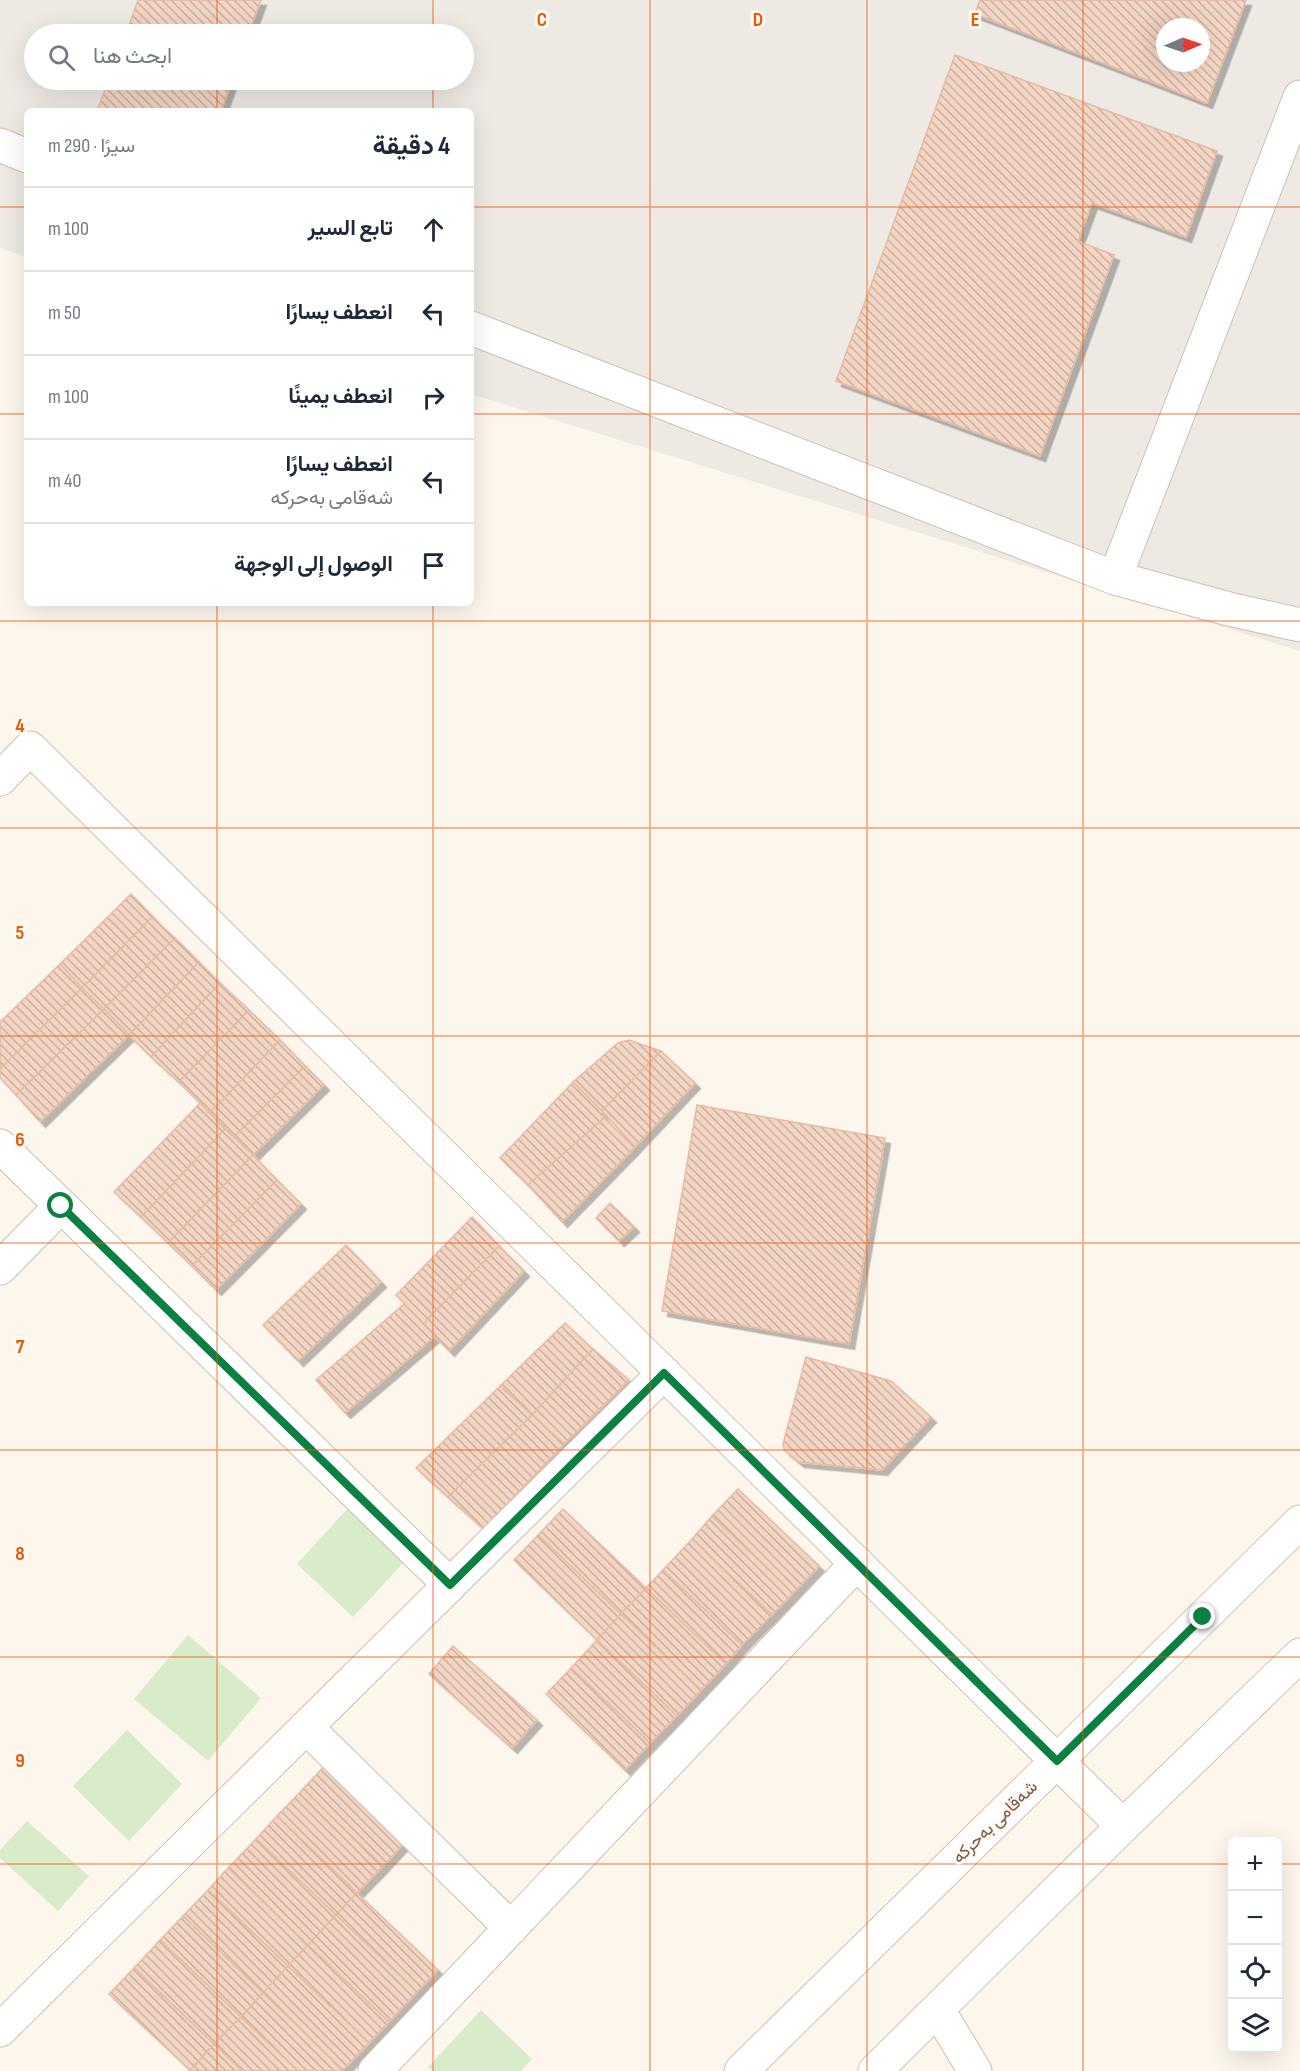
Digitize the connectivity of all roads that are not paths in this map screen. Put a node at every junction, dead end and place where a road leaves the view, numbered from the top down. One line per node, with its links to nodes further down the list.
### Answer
1 (1300, 97): 5 (street)
2 (0, 145): 3 (street)
3 (24, 155)
4 (474, 329): 5 (street)
5 (1115, 578): 6 (street)
6 (1300, 625)
7 (0, 779): 11 (street)
8 (0, 1146): 9 (street)
9 (61, 1206): 10 (street); 14 (street)
10 (0, 1268)
11 (664, 1373): 13 (street); 14 (street)
12 (1300, 1522): 17 (street, شەقامی بەحرکە)
13 (857, 1563): 17 (street); 19 (street)
14 (450, 1585): 16 (street)
15 (1300, 1655): 18 (street)
16 (306, 1727): 19 (street); 21 (street)
17 (1057, 1761): 18 (street); 23 (street, شەقامی بەحرکە)
18 (1123, 1826): 20 (street)
19 (511, 1928): 22 (street)
20 (938, 2010): 24 (street); 25 (street)
21 (0, 2030)
22 (375, 2071)
23 (741, 2071)
24 (875, 2071)
25 (975, 2071)

